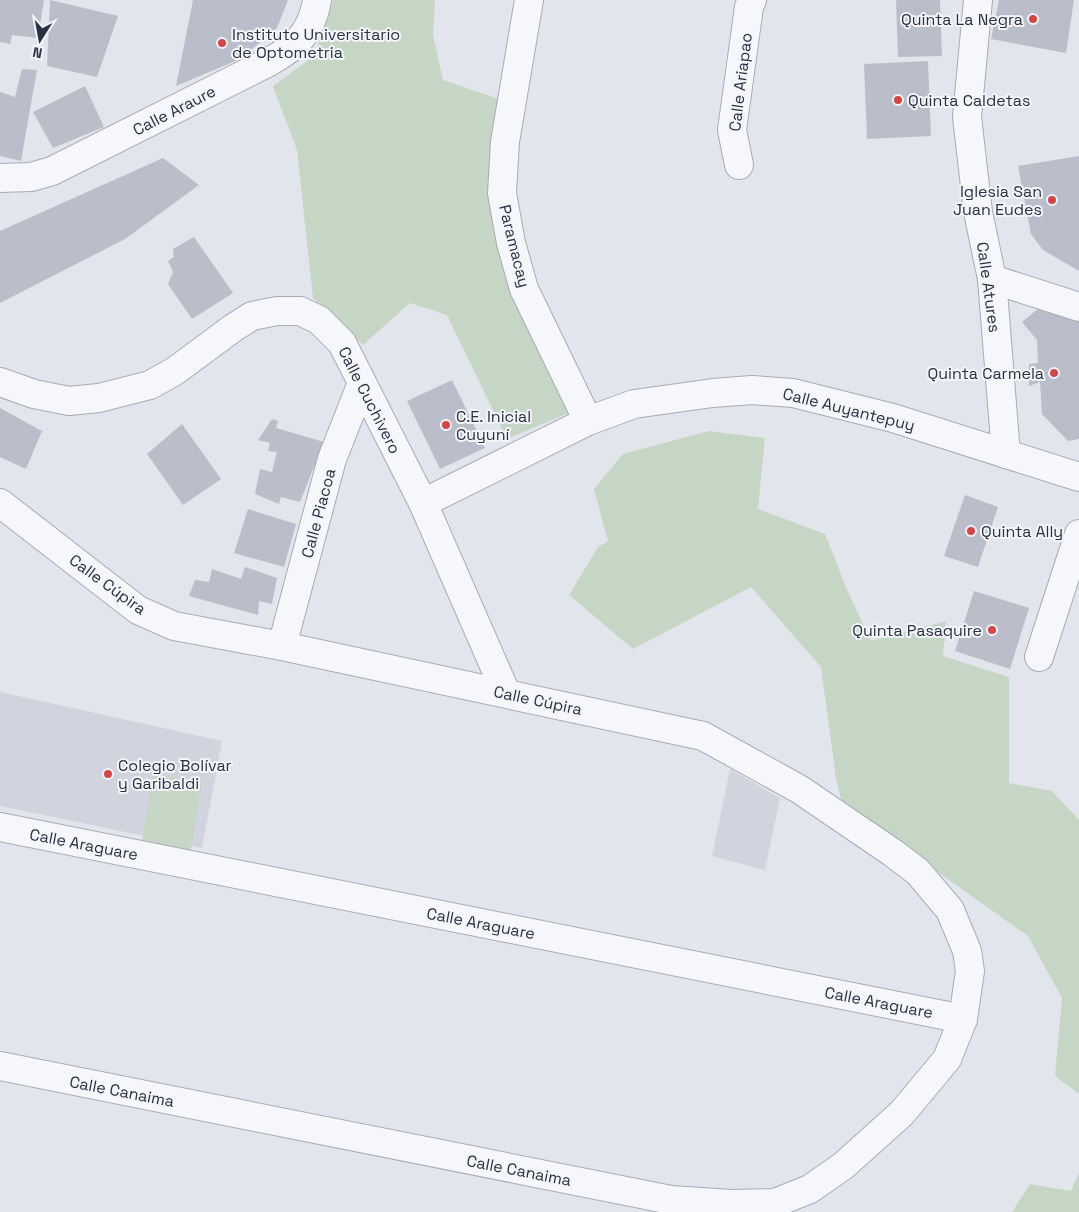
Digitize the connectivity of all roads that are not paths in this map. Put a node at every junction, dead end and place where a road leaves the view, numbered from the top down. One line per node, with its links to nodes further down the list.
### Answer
1 (316, 0): 6 (street, Calle Araure)
2 (529, 0): 11 (street, Paramacay)
3 (752, 0): 5 (street, Calle Ariapao)
4 (978, 0): 7 (street, Calle Atures)
5 (739, 165)
6 (0, 178)
7 (992, 279): 8 (street); 12 (street, Calle Atures)
8 (1079, 307)
9 (0, 382): 10 (street, Calle Cuchivero)
10 (362, 383): 15 (street, Calle Cuchivero); 17 (street, Calle Piacoa)
11 (588, 421): 12 (street, Calle Auyantepuy); 15 (street, Calle Auyantepuy)
12 (1006, 454): 13 (street, Calle Auyantepuy)
13 (1079, 478)
14 (0, 503): 17 (street, Calle Cúpira)
15 (424, 503): 19 (street, Calle Cuchivero)
16 (1079, 534): 18 (street)
17 (282, 646): 19 (street, Calle Cúpira)
18 (1039, 657)
19 (506, 693): 21 (street, Calle Cúpira)
20 (0, 827): 21 (street, Calle Araguare)
21 (963, 1019): 22 (street, Calle Canaima)
22 (0, 1066)

